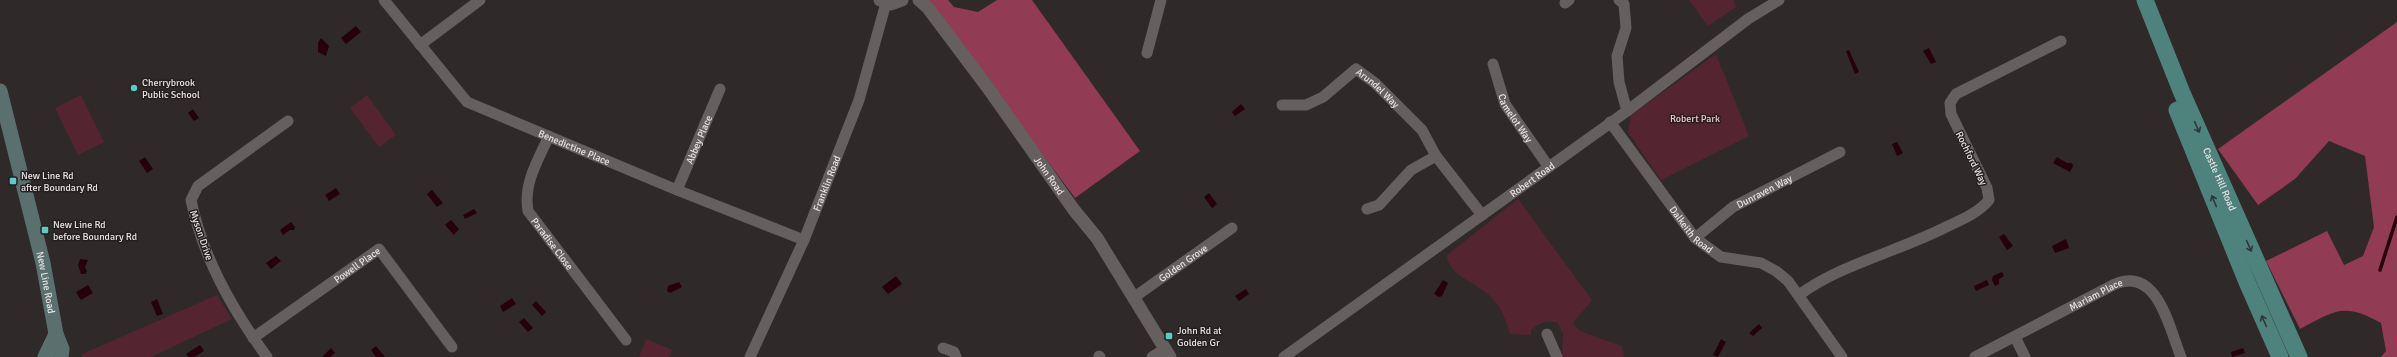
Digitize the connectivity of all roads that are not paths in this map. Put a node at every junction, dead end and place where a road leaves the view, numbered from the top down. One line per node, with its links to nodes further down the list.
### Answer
1 (384, 0): 12 (street, Benedictine Place)
2 (480, 0): 12 (street)
3 (902, 0): 10 (street)
4 (919, 0): 32 (street, John Road)
5 (1161, 0): 13 (street)
6 (1619, 0): 18 (street)
7 (1779, 0): 18 (street, Robert Road)
8 (2134, 0): 53 (main road, Castle Hill Road, one-way to 8)
9 (2145, 0): 54 (main road, Castle Hill Road, one-way to 54)
10 (883, 2): 30 (street, Franklin Road)
11 (2061, 41): 31 (street, Rochford Way)
12 (420, 45): 21 (street, Benedictine Place)
13 (1147, 53)
14 (1493, 64): 24 (street, Camelot Way)
15 (720, 89): 25 (street, Abbey Place)
16 (0, 91): 33 (main road, New Line Road)
17 (1282, 104): 23 (street, Arundel Way)
18 (1627, 111): 20 (street, Robert Road)
19 (288, 121): 36 (street, Myson Drive)
20 (1610, 122): 24 (street, Robert Road); 29 (street, Dalkeith Road)
21 (549, 136): 25 (street, Benedictine Place); 37 (street, Paradise Close)
22 (1840, 152): 29 (street, Dunraven Way)
23 (1436, 156): 26 (street); 27 (street, Arundel Way)
24 (1548, 166): 27 (street, Robert Road)
25 (677, 190): 30 (street, Benedictine Place)
26 (1367, 209)
27 (1482, 215): 47 (street, Robert Road)
28 (1232, 228): 32 (street, Golden Grove)
29 (1695, 238): 31 (street, Dalkeith Road)
30 (804, 240): 44 (street, Franklin Road)
31 (1799, 295): 49 (street, Dalkeith Road)
32 (1133, 298): 40 (street, John Road)
33 (56, 334): 41 (main road); 42 (main road, New Line Road)
34 (1546, 334): 48 (street)
35 (2015, 337): 50 (street, Mariam Place); 51 (street); 52 (street, Mariam Place)
36 (253, 338): 38 (street, Powell Place); 43 (street, Myson Drive)
37 (626, 340)
38 (452, 346)
39 (943, 348): 45 (street)
40 (1167, 353): 46 (street)
41 (45, 357)
42 (61, 357)
43 (267, 357)
44 (750, 357)
45 (956, 357)
46 (1152, 357)
47 (1284, 357)
48 (1557, 357)
49 (1842, 357)
50 (1975, 357)
51 (2025, 357)
52 (2180, 357)
53 (2280, 357)
54 (2299, 357)

